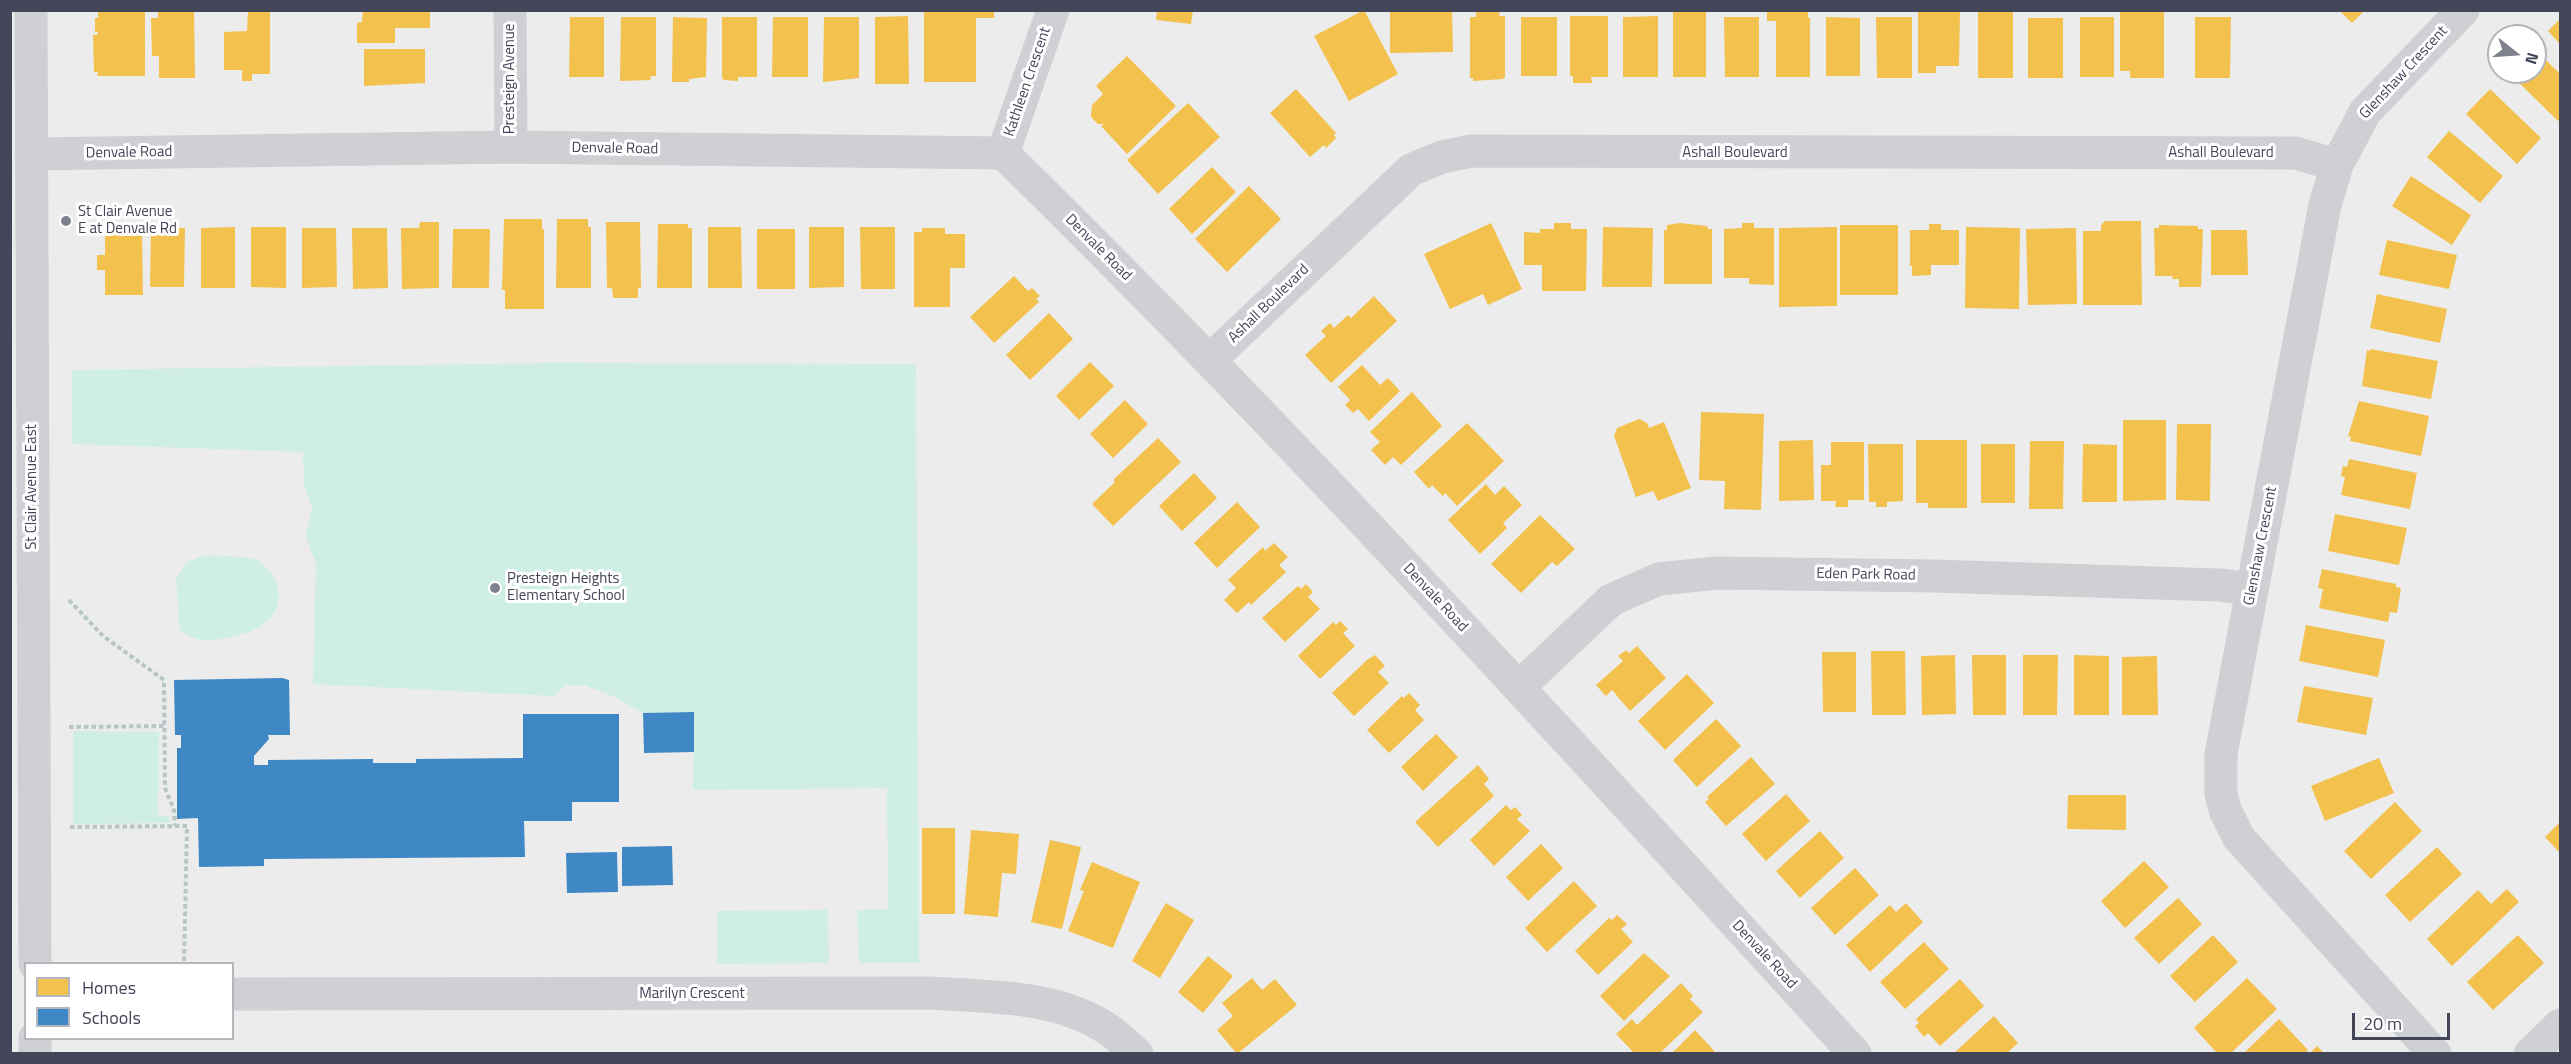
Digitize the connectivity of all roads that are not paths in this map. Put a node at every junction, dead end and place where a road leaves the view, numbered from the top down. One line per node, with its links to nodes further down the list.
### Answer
1 (31, 10): 7 (street, St Clair Avenue East)
2 (510, 10): 5 (street, Presteign Avenue)
3 (1053, 10): 6 (street, Kathleen Crescent)
4 (2463, 10): 8 (street, Glenshaw Crescent)
5 (511, 147): 6 (street, Denvale Road); 7 (street, Denvale Road)
6 (1003, 153): 9 (street, Denvale Road)
7 (31, 154): 12 (street, St Clair Avenue East)
8 (2337, 165): 9 (street, Ashall Boulevard); 10 (street, Glenshaw Crescent)
9 (1210, 360): 11 (street, Denvale Road)
10 (2252, 589): 11 (street, Eden Park Road); 17 (street, Glenshaw Crescent)
11 (1519, 687): 16 (street, Denvale Road)
12 (35, 962)
13 (234, 994): 15 (street, Marilyn Crescent)
14 (2560, 1025): 18 (street)
15 (1137, 1053)
16 (1855, 1053)
17 (2434, 1053)
18 (2530, 1053)

